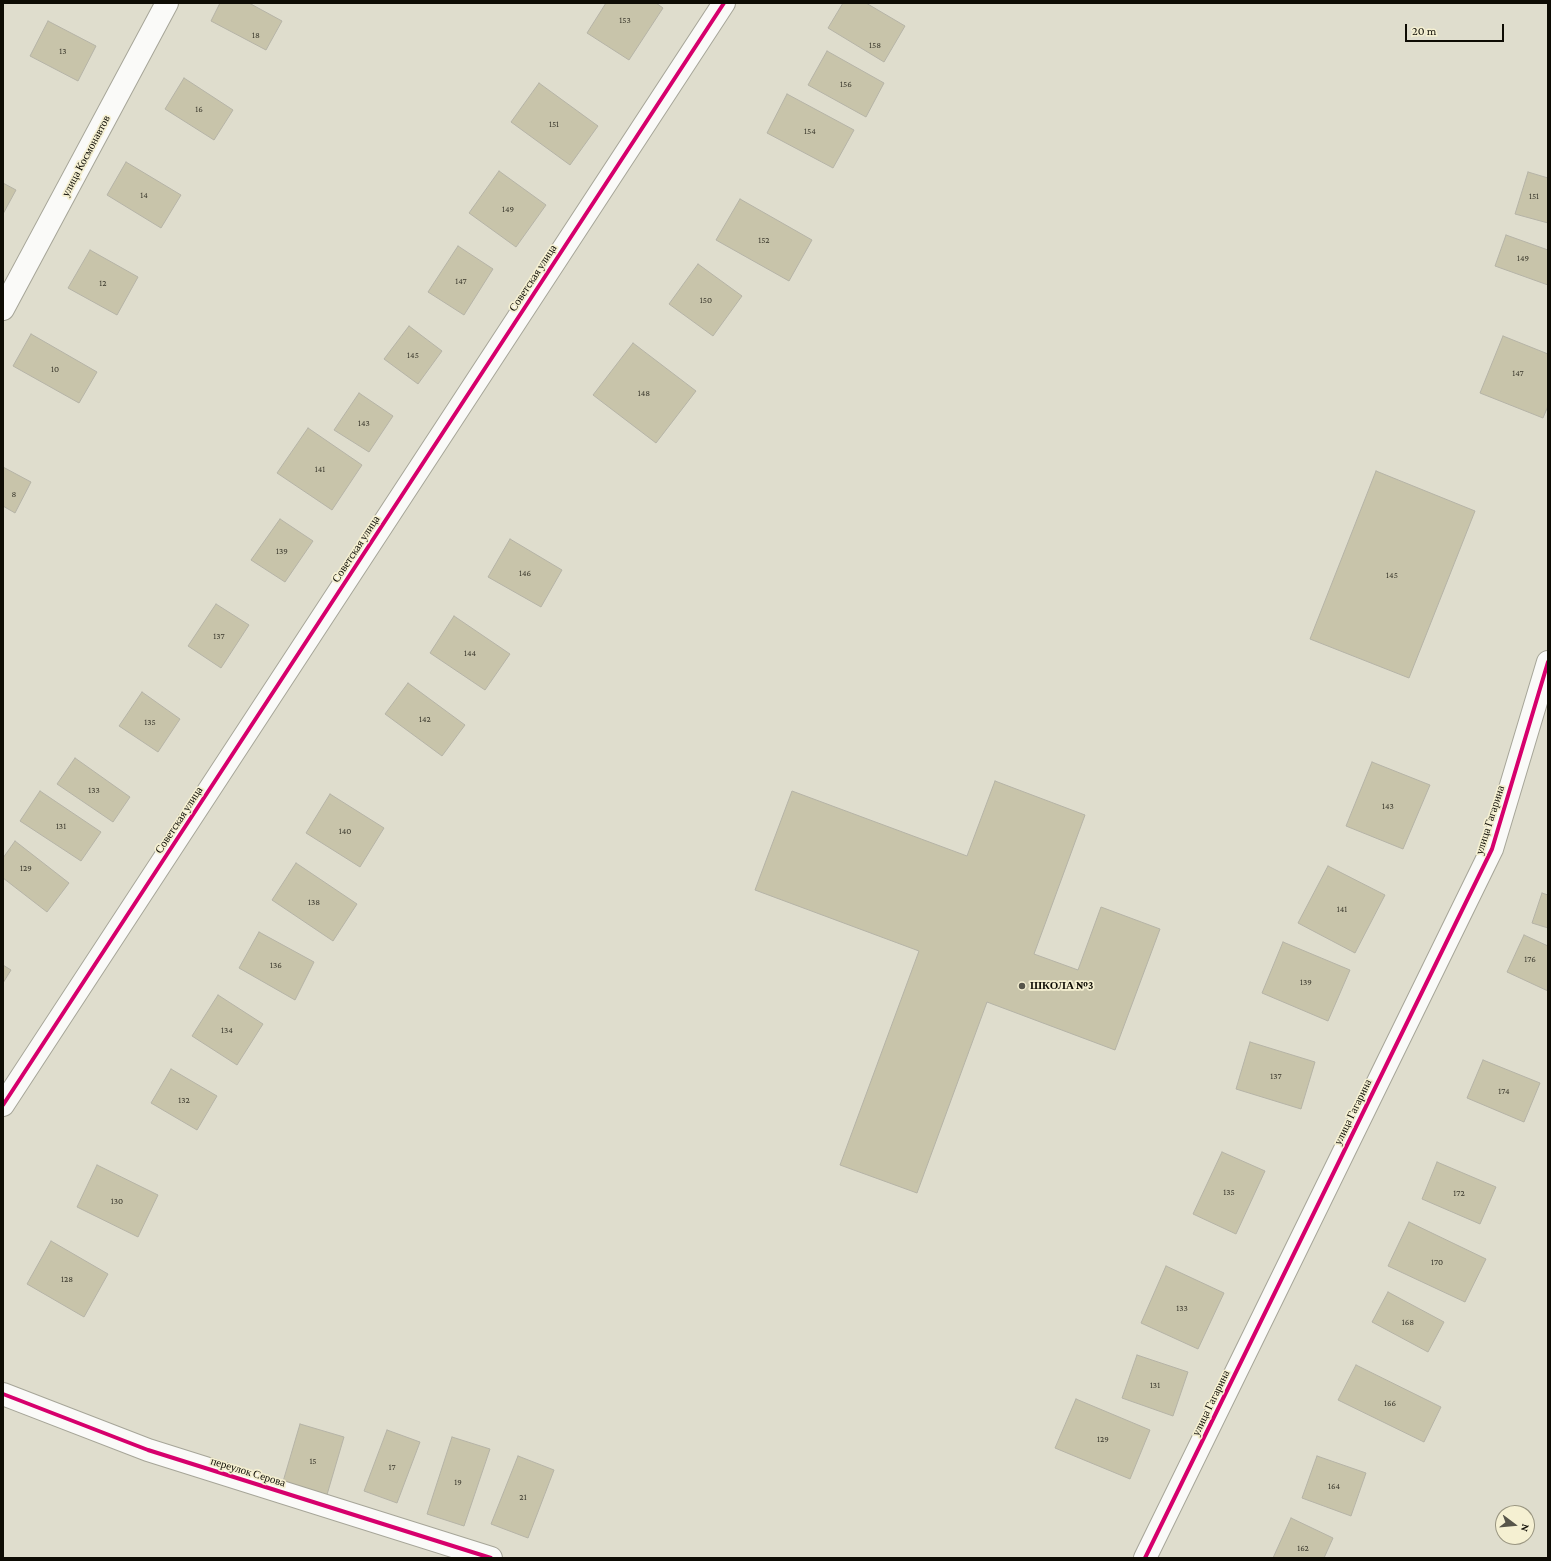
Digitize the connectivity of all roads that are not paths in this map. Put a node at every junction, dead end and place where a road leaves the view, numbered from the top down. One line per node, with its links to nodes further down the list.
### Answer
1 (168, 3): 3 (street, улица Космонавтов)
2 (724, 3): 5 (street, Советская улица)
3 (3, 309)
4 (1548, 662): 8 (street, улица Гагарина)
5 (3, 1105)
6 (3, 1394): 7 (street, переулок Серова)
7 (491, 1558)
8 (1145, 1558)

